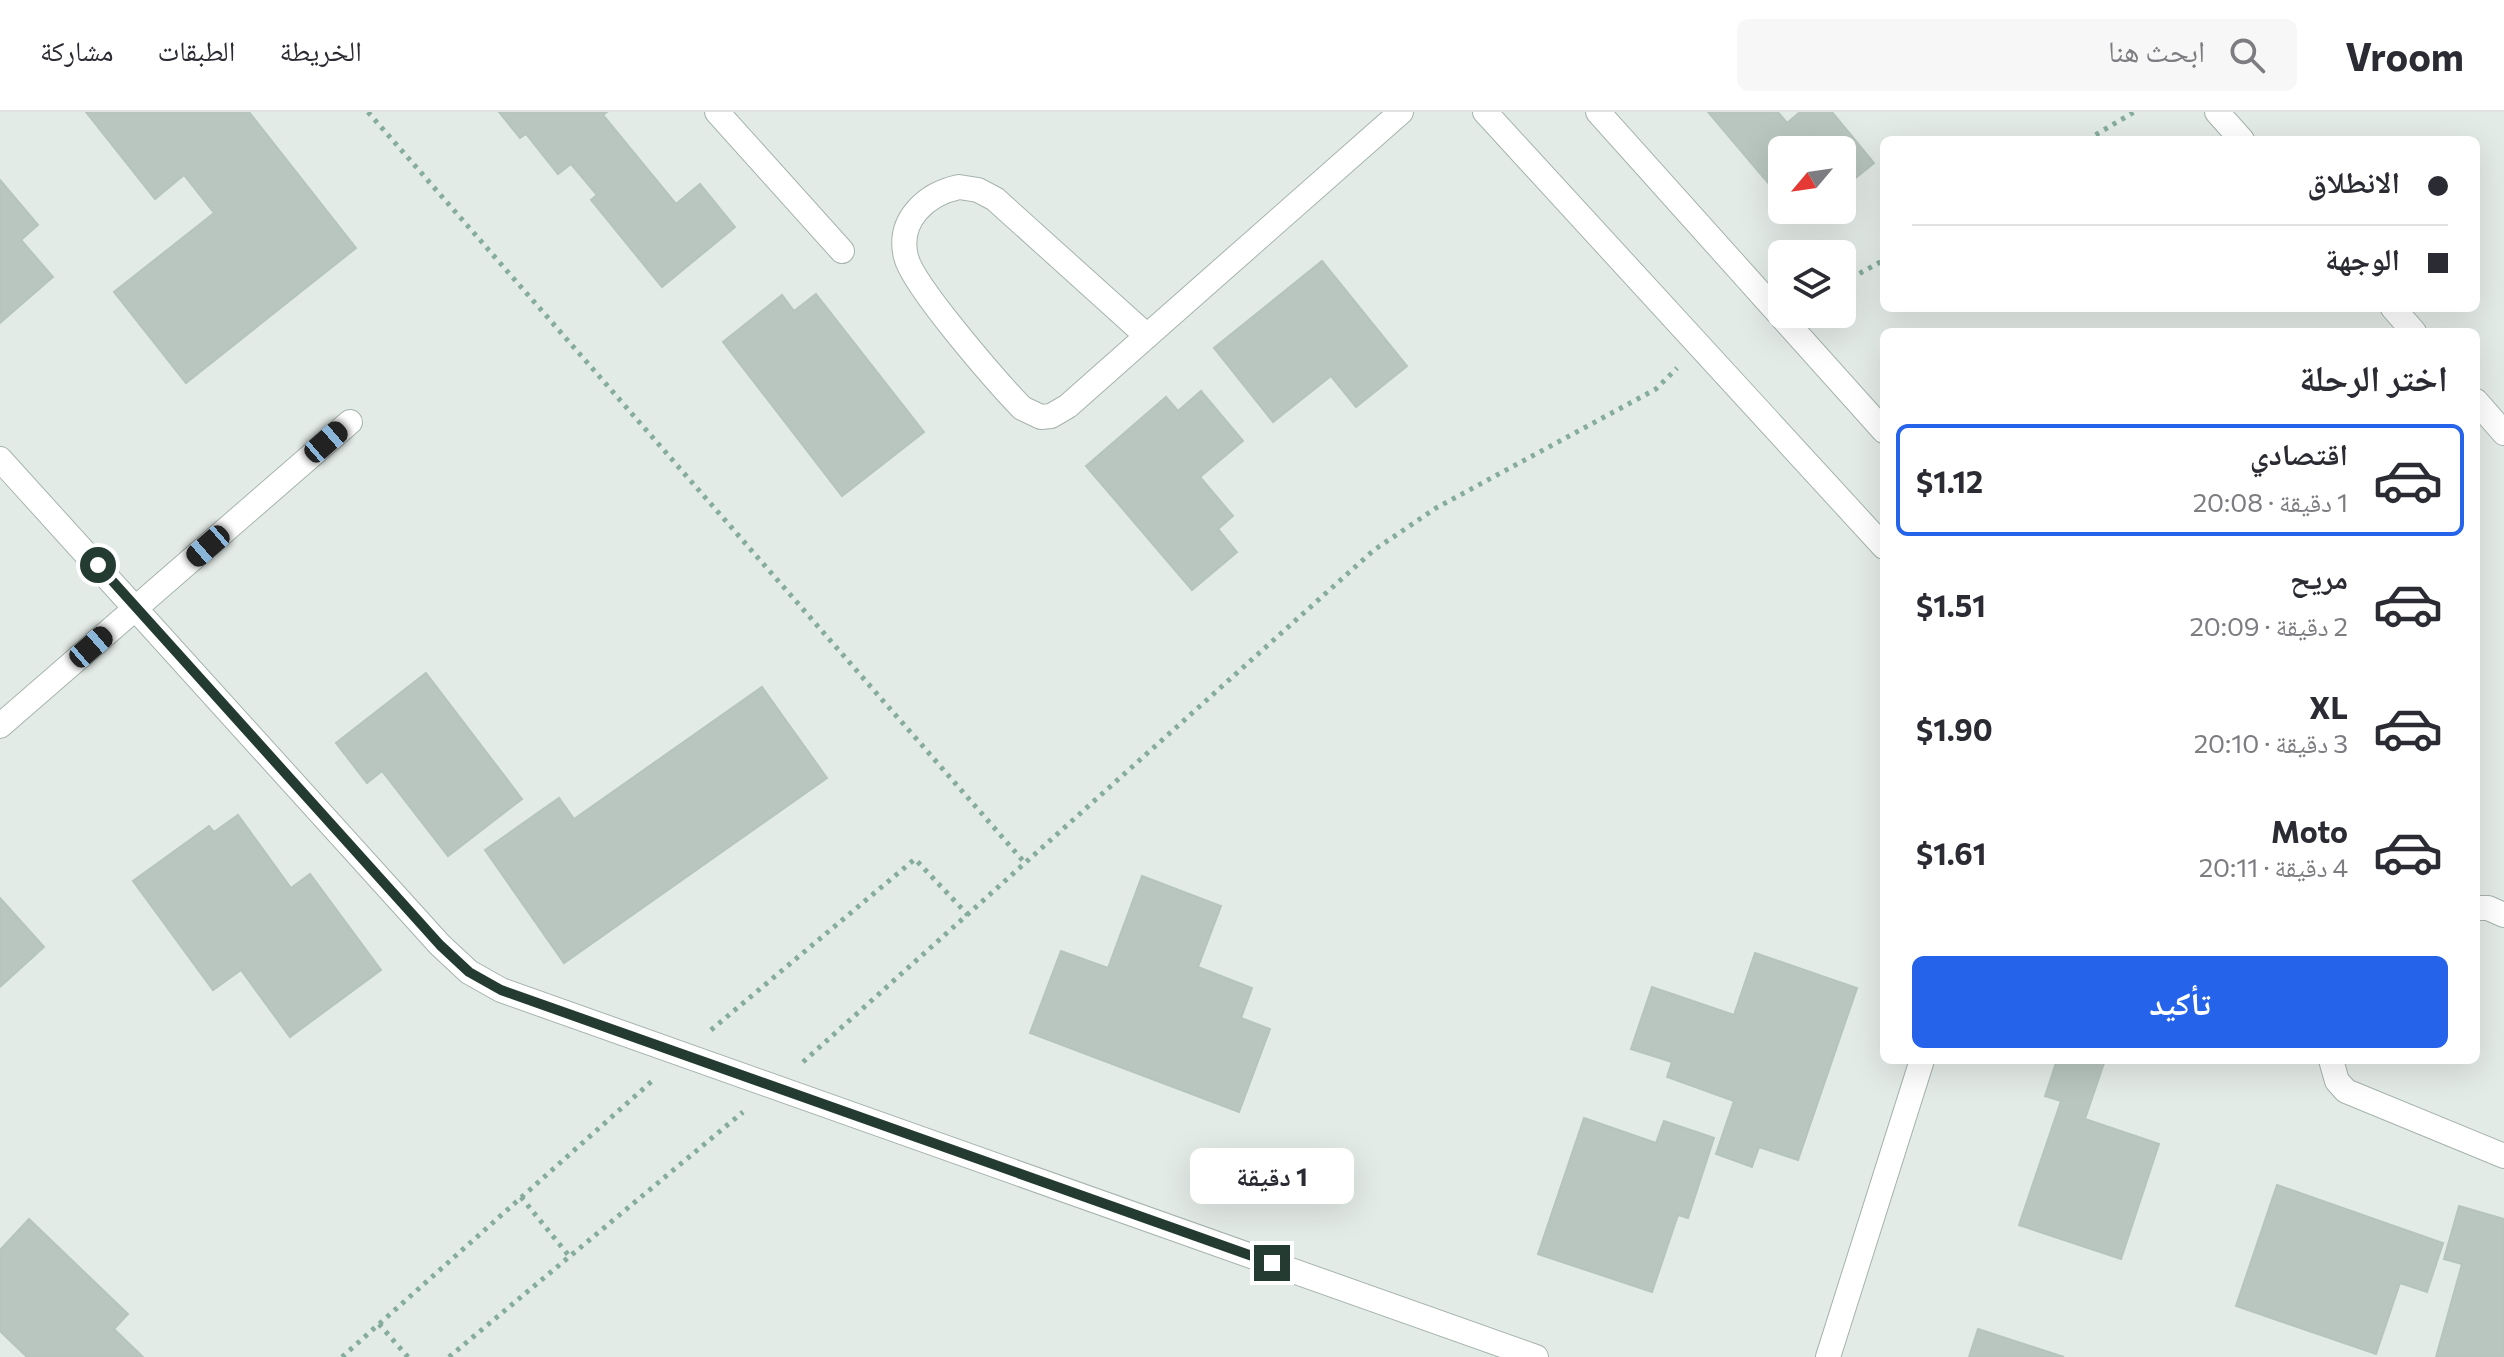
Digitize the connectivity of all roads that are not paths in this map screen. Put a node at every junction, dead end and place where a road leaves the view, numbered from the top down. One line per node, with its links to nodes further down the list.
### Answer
1 (717, 112): 7 (street)
2 (1401, 112): 10 (street)
3 (1485, 112): 16 (street)
4 (1598, 112): 13 (street)
5 (2217, 112): 6 (street)
6 (2238, 136)
7 (842, 251)
8 (2396, 312): 9 (street)
9 (2410, 328)
10 (1147, 336): 10 (street)
11 (2480, 406): 14 (street)
12 (350, 422): 17 (street)
13 (1880, 427)
14 (2504, 433)
15 (0, 459): 17 (street)
16 (1880, 543)
17 (137, 608): 18 (street); 24 (street)
18 (0, 726)
19 (2480, 908): 20 (street)
20 (2504, 915)
21 (1921, 1064): 25 (street)
22 (2332, 1064): 23 (street)
23 (2504, 1156)
24 (1536, 1357)
25 (1828, 1357)

